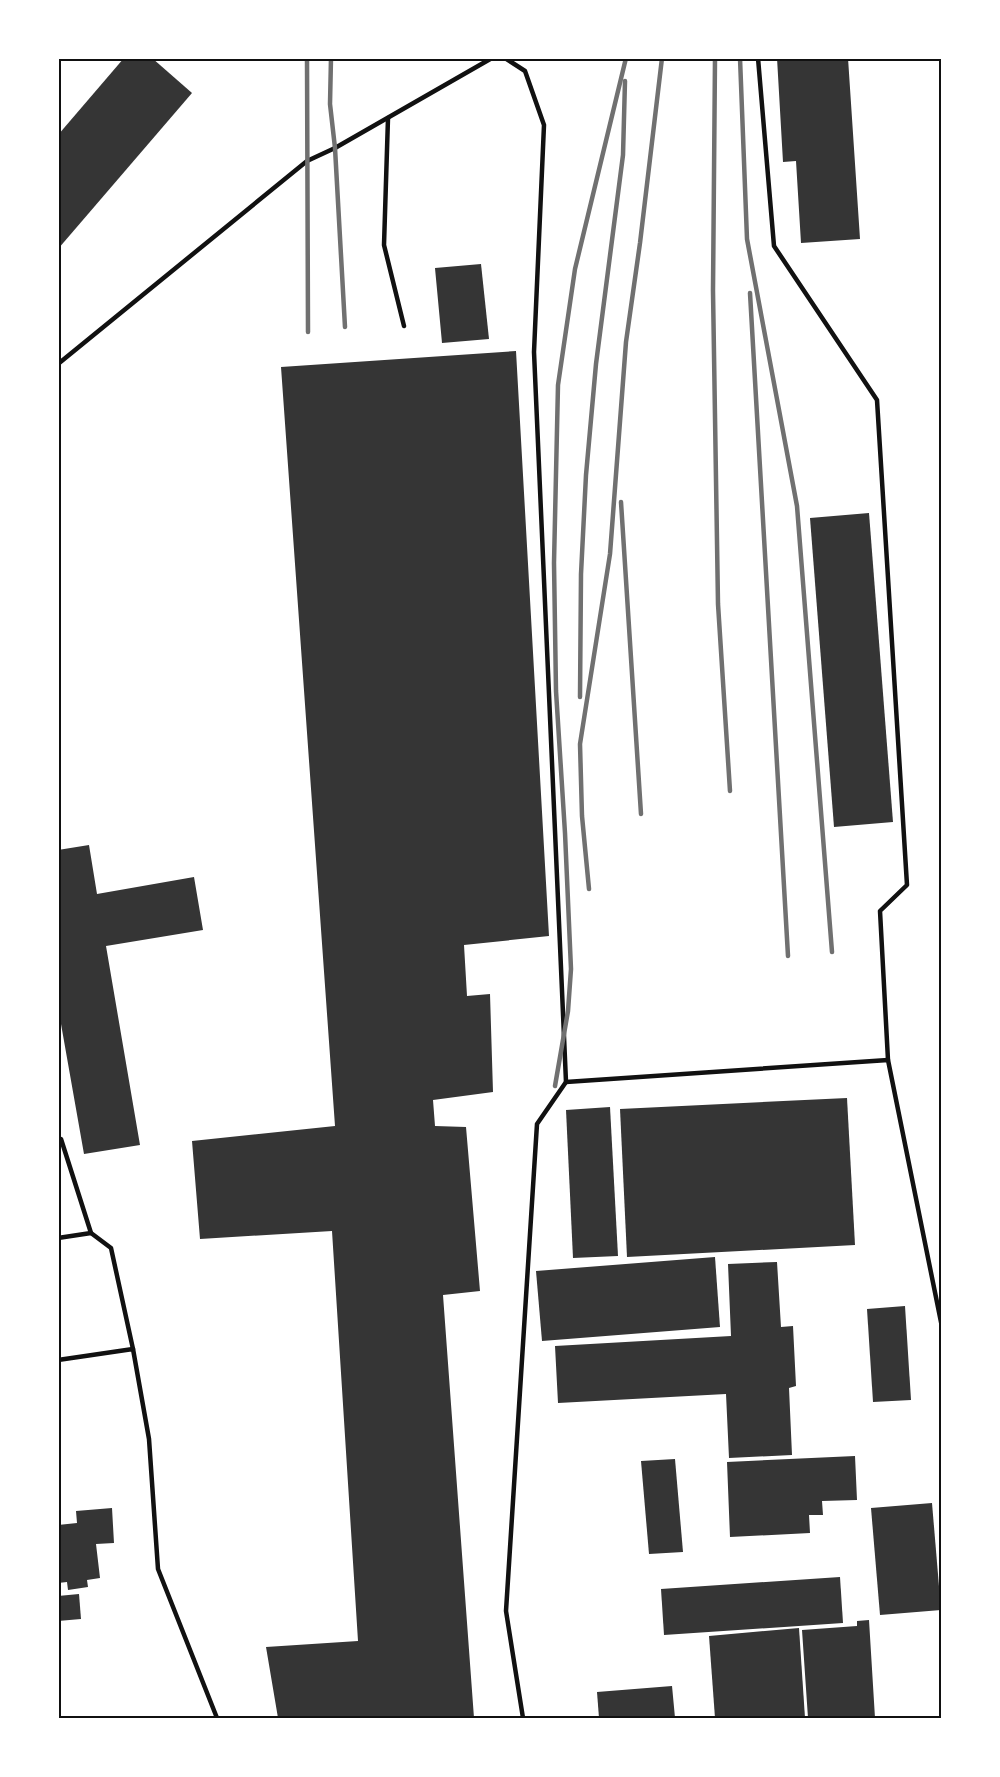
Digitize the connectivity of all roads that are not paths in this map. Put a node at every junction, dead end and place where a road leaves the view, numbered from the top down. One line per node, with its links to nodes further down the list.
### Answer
1 (492, 58): 4 (lane)
2 (505, 58): 8 (lane)
3 (758, 58): 7 (lane)
4 (388, 118): 5 (lane); 6 (lane)
5 (404, 326)
6 (58, 364)
7 (888, 1060): 8 (lane); 12 (lane)
8 (566, 1082): 16 (lane)
9 (58, 1139): 10 (lane)
10 (91, 1233): 11 (lane); 13 (lane)
11 (58, 1238)
12 (942, 1327)
13 (133, 1349): 14 (lane); 15 (lane)
14 (58, 1360)
15 (217, 1719)
16 (523, 1719)

